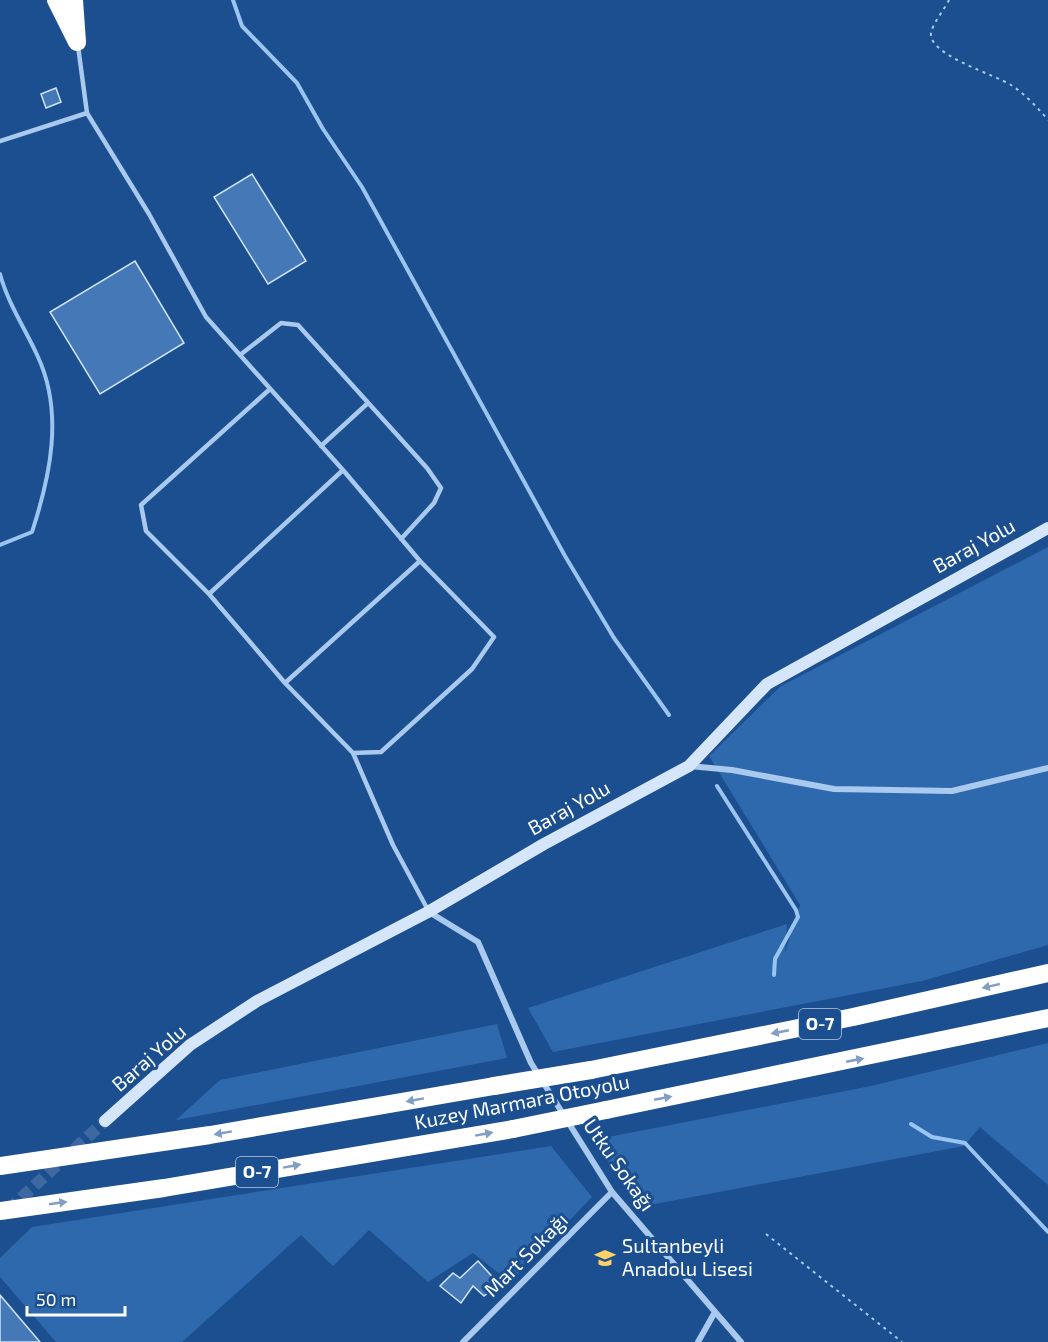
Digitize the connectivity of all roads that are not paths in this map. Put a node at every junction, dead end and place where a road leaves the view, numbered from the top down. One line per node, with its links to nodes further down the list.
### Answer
1 (56, 0): 3 (highway)
2 (74, 0): 3 (highway)
3 (77, 42): 4 (lane)
4 (87, 113): 5 (lane); 6 (lane)
5 (0, 141)
6 (240, 355): 7 (lane); 8 (lane)
7 (270, 389): 9 (lane); 14 (lane)
8 (368, 403): 9 (lane); 12 (lane)
9 (321, 446): 10 (lane)
10 (343, 470): 12 (lane); 14 (lane)
11 (1048, 528): 17 (street, Baraj Yolu)
12 (401, 539): 13 (lane)
13 (420, 561): 15 (lane); 16 (lane)
14 (209, 594): 15 (lane)
15 (285, 683): 16 (lane)
16 (352, 753): 19 (lane)
17 (688, 766): 18 (street); 19 (street, Baraj Yolu)
18 (1048, 768)
19 (428, 912): 22 (street, Baraj Yolu); 24 (street, Utku Sokağı)
20 (1048, 973): 23 (highway, Kuzey Marmara Otoyolu / O-7, one-way to 23, bridge)
21 (1048, 1018): 25 (highway, Kuzey Marmara Otoyolu / O-7, one-way to 21, bridge)
22 (105, 1121)
23 (0, 1166)
24 (612, 1191): 26 (street, Utku Sokağı); 27 (street, Mart Sokağı)
25 (0, 1211)
26 (715, 1312): 28 (street); 29 (street, Utku Sokağı)
27 (463, 1342)
28 (698, 1342)
29 (741, 1342)

